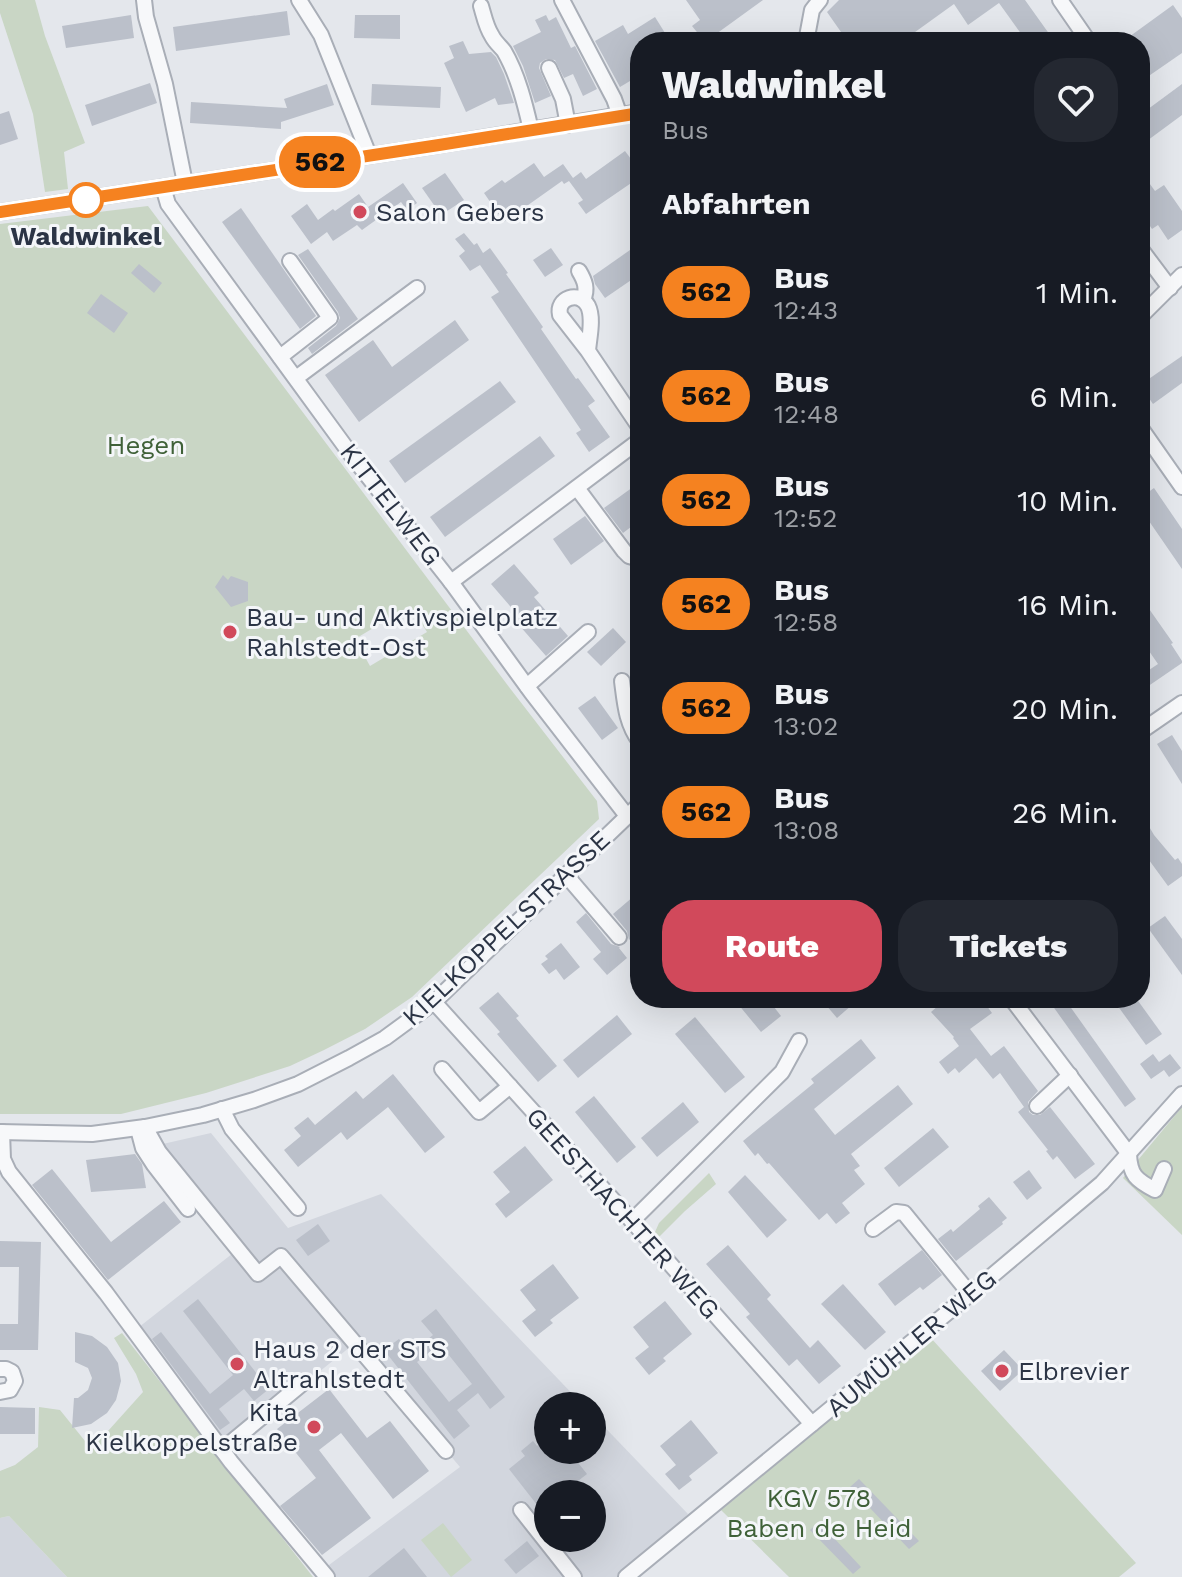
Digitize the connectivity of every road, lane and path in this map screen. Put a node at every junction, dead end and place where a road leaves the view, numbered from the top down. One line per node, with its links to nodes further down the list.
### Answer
1 (144, 0): 15 (street)
2 (299, 0): 14 (street)
3 (562, 0): 11 (street)
4 (820, 0): 7 (street)
5 (1060, 0): 8 (street)
6 (481, 6): 13 (street)
7 (808, 32)
8 (1082, 32)
9 (549, 68): 12 (street)
10 (630, 114): 11 (street)
11 (620, 116): 12 (street)
12 (568, 125): 13 (street)
13 (531, 130): 14 (street)
14 (369, 155): 15 (street)
15 (185, 183): 16 (street)
16 (163, 187): 17 (street); 27 (street, KITTELWEG)
17 (0, 212)
18 (290, 261): 27 (street)
19 (1150, 261): 23 (street)
20 (579, 271): 24 (street)
21 (1182, 275): 23 (street)
22 (417, 288): 28 (street)
23 (1170, 288): 25 (street)
24 (583, 300): 26 (street); 26 (street)
25 (1150, 307)
26 (588, 351): 29 (street)
27 (280, 357): 28 (street, KITTELWEG)
28 (296, 378): 35 (street, KITTELWEG)
29 (630, 413)
30 (1150, 441): 32 (street)
31 (630, 448): 33 (street)
32 (1182, 485)
33 (577, 488): 34 (street); 35 (street)
34 (630, 556)
35 (451, 582): 38 (street, KITTELWEG)
36 (588, 632): 38 (street)
37 (622, 681): 41 (street)
38 (527, 686): 43 (street, KITTELWEG)
39 (1182, 703): 40 (street)
40 (1150, 725)
41 (630, 726)
42 (630, 813): 43 (street, KIELKOPPELSTRASSE)
43 (627, 816): 44 (street, KIELKOPPELSTRASSE)
44 (566, 875): 45 (street); 46 (street, KIELKOPPELSTRASSE)
45 (619, 937)
46 (434, 1002): 51 (street, GEESTHACHTER WEG); 54 (street, KIELKOPPELSTRASSE)
47 (1019, 1008): 50 (street)
48 (799, 1041): 61 (street)
49 (442, 1069): 51 (street)
50 (1070, 1075): 53 (street); 57 (street)
51 (510, 1086): 61 (street, GEESTHACHTER WEG)
52 (1182, 1094): 57 (street, AUMÜHLER WEG)
53 (1037, 1106)
54 (222, 1109): 55 (street, KIELKOPPELSTRASSE); 59 (street)
55 (142, 1128): 56 (street, KIELKOPPELSTRASSE); 60 (street); 69 (street)
56 (1, 1132): 68 (street)
57 (1129, 1154): 58 (street); 63 (street, AUMÜHLER WEG)
58 (1164, 1169)
59 (298, 1208)
60 (188, 1209)
61 (632, 1221): 67 (street, GEESTHACHTER WEG)
62 (873, 1229): 63 (street)
63 (970, 1294): 67 (street, AUMÜHLER WEG)
64 (0, 1369): 66 (street)
65 (304, 1382): 68 (street)
66 (0, 1392)
67 (812, 1424): 73 (street, AUMÜHLER WEG)
68 (222, 1450): 71 (street)
69 (446, 1451)
70 (521, 1510): 72 (street)
71 (327, 1577)
72 (574, 1577)
73 (626, 1577)

